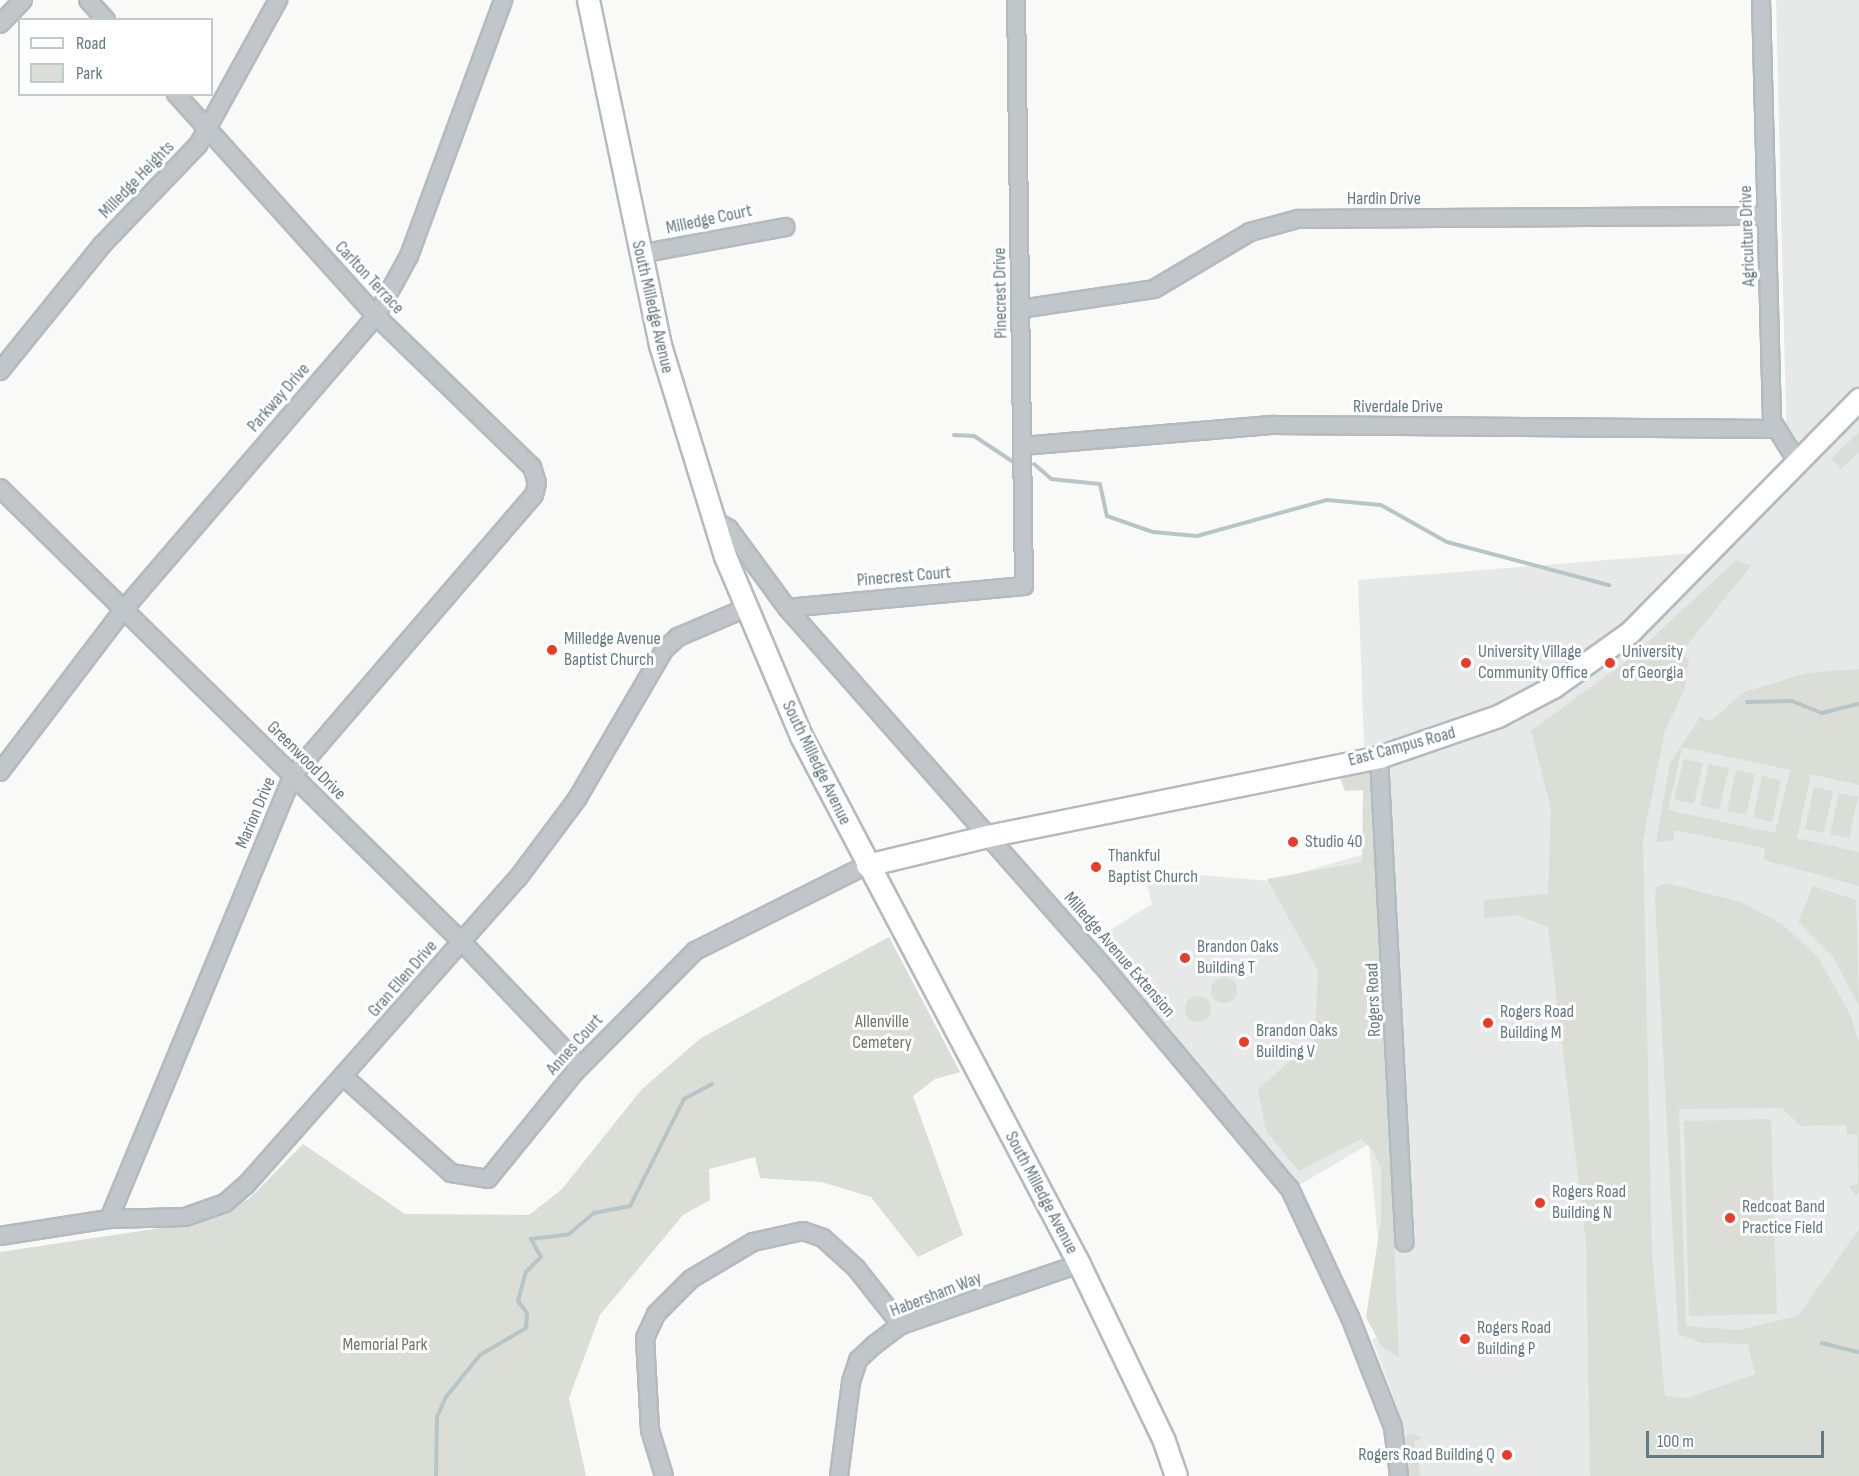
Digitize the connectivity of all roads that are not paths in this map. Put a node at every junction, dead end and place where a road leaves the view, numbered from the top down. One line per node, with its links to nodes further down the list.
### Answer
1 (22, 0): 9 (street)
2 (88, 0): 8 (street)
3 (278, 0): 11 (street, Milledge Heights)
4 (503, 0): 16 (street, Parkway Drive)
5 (588, 0): 14 (main road, South Milledge Avenue)
6 (1016, 0): 15 (street, Pinecrest Drive)
7 (1761, 0): 12 (street, Agriculture Drive)
8 (104, 18)
9 (0, 24)
10 (178, 96): 11 (street, Carlton Terrace)
11 (209, 130): 16 (street, Carlton Terrace); 17 (street, Milledge Heights)
12 (1767, 216): 15 (street, Hardin Drive); 19 (street, Agriculture Drive)
13 (786, 227): 14 (street, Milledge Court)
14 (640, 254): 24 (main road, South Milledge Avenue)
15 (1020, 309): 20 (street, Pinecrest Drive)
16 (376, 316): 22 (street, Carlton Terrace); 28 (street, Parkway Drive)
17 (0, 371)
18 (1859, 399): 21 (main road, East Campus Road)
19 (1775, 429): 20 (street, Riverdale Drive); 21 (street)
20 (1022, 447): 25 (street, Pinecrest Drive)
21 (1798, 463): 29 (main road, East Campus Road)
22 (537, 483): 31 (street, Marion Drive)
23 (0, 488): 28 (street, Greenwood Drive)
24 (712, 519): 26 (main road, South Milledge Avenue); 27 (street, Milledge Avenue Extension)
25 (1024, 586): 27 (street, Pinecrest Court)
26 (746, 608): 33 (main road, South Milledge Avenue); 34 (street, Gran Ellen Drive)
27 (787, 608): 32 (street, Milledge Avenue Extension)
28 (124, 609): 30 (street, Parkway Drive); 31 (street, Greenwood Drive)
29 (1379, 757): 32 (main road, East Campus Road); 39 (street, Rogers Road)
30 (0, 772)
31 (293, 775): 34 (street, Greenwood Drive); 37 (street, Marion Drive)
32 (988, 836): 33 (main road, East Campus Road); 45 (street, Milledge Avenue Extension)
33 (867, 865): 35 (street, Annes Court); 40 (main road, South Milledge Avenue)
34 (462, 942): 35 (street, Greenwood Drive); 36 (street, Gran Ellen Drive)
35 (580, 1066): 36 (street, Annes Court)
36 (343, 1076): 37 (street, Gran Ellen Drive)
37 (109, 1219): 38 (street, Gran Ellen Drive)
38 (0, 1236)
39 (1404, 1242)
40 (1078, 1264): 41 (street, Habersham Way); 44 (main road, South Milledge Avenue)
41 (901, 1325): 42 (street); 43 (street, Habersham Way)
42 (664, 1476)
43 (839, 1476)
44 (1176, 1476)
45 (1399, 1476)

